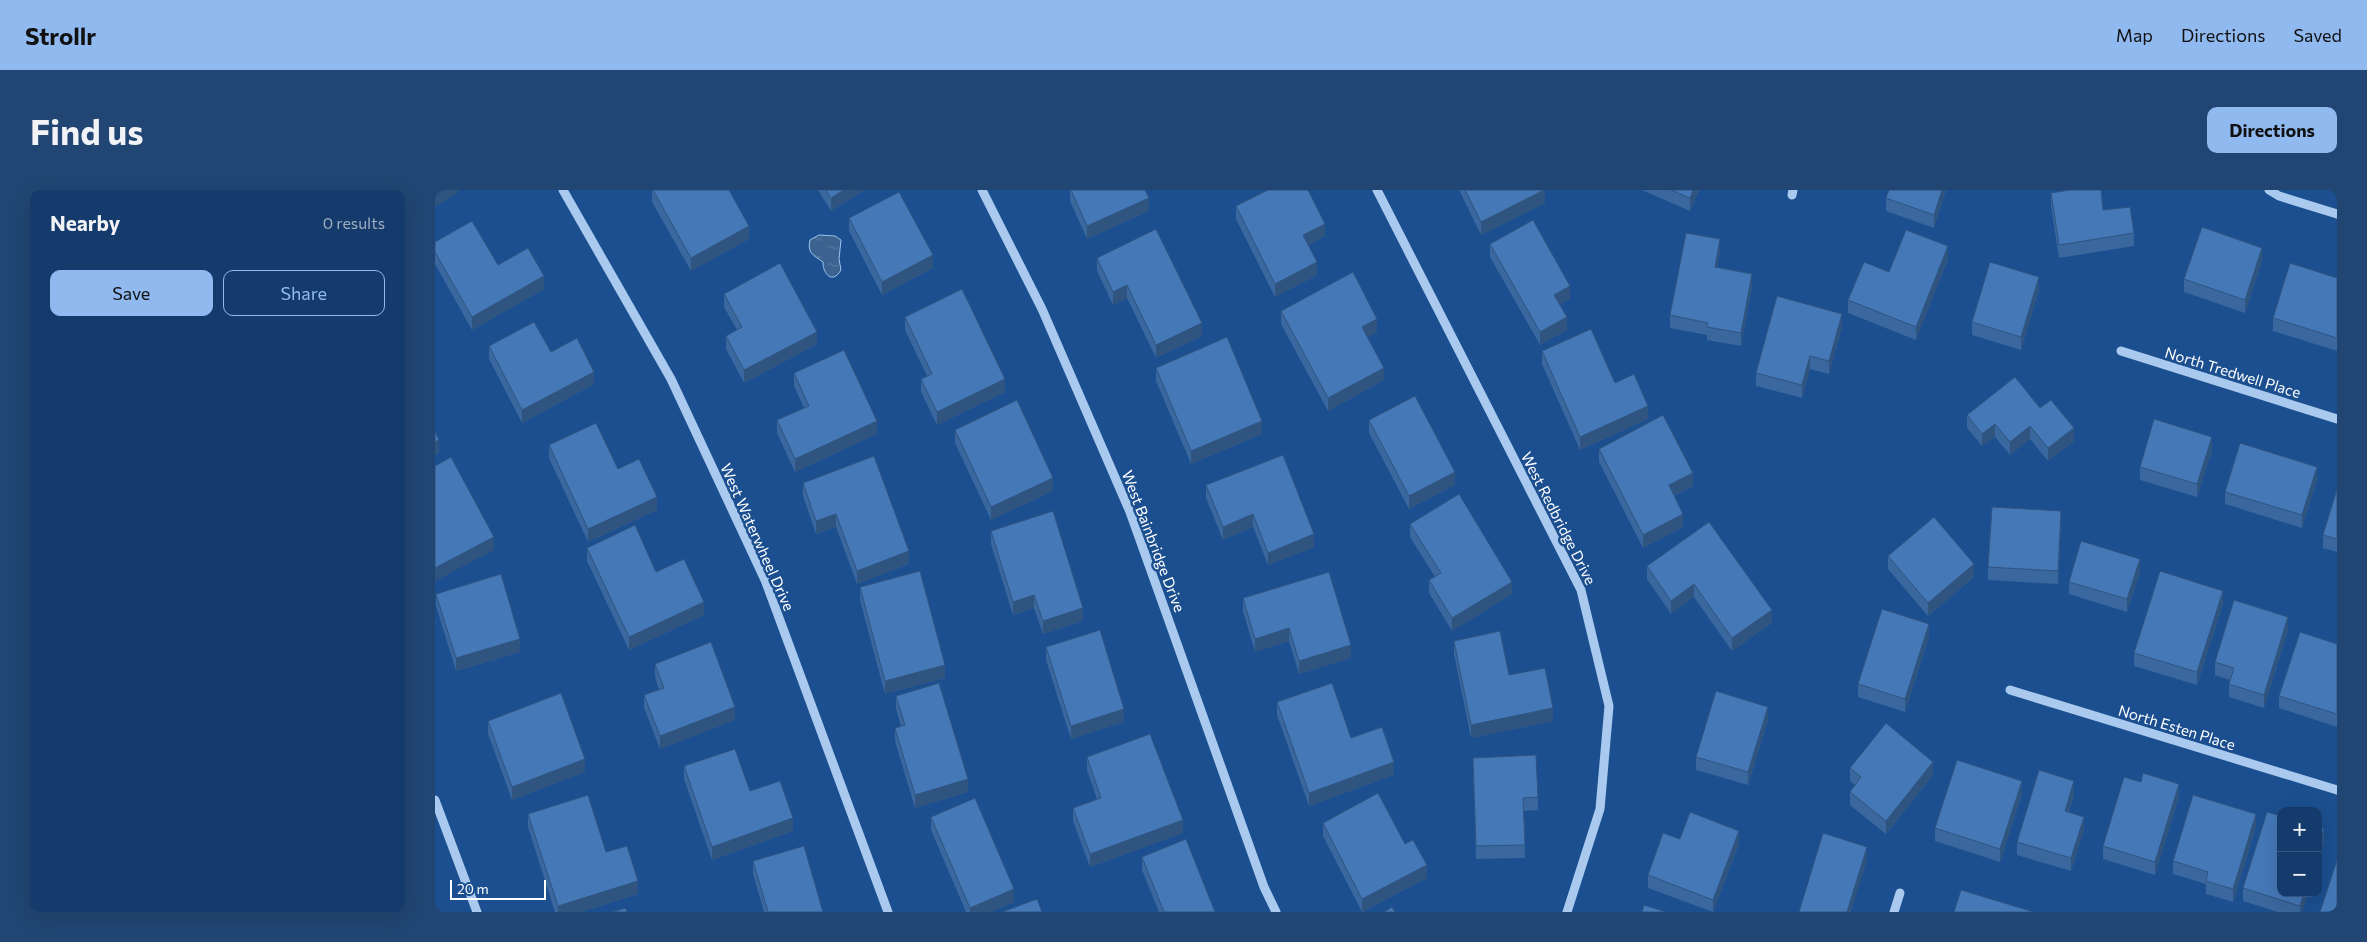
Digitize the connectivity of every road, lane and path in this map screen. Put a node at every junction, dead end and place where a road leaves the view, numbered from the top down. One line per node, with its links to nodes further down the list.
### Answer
1 (563, 190): 13 (street, West Waterwheel Drive)
2 (983, 190): 14 (street, West Bainbridge Drive)
3 (1377, 190): 15 (street, West Redbridge Drive)
4 (2269, 190): 5 (street)
5 (2337, 214)
6 (2121, 351): 7 (street, North Tredwell Place)
7 (2337, 419)
8 (2010, 690): 9 (street, North Esten Place)
9 (2337, 790)
10 (435, 800): 12 (street)
11 (1900, 893): 16 (street)
12 (477, 912)
13 (888, 912)
14 (1276, 912)
15 (1567, 912)
16 (1894, 912)

